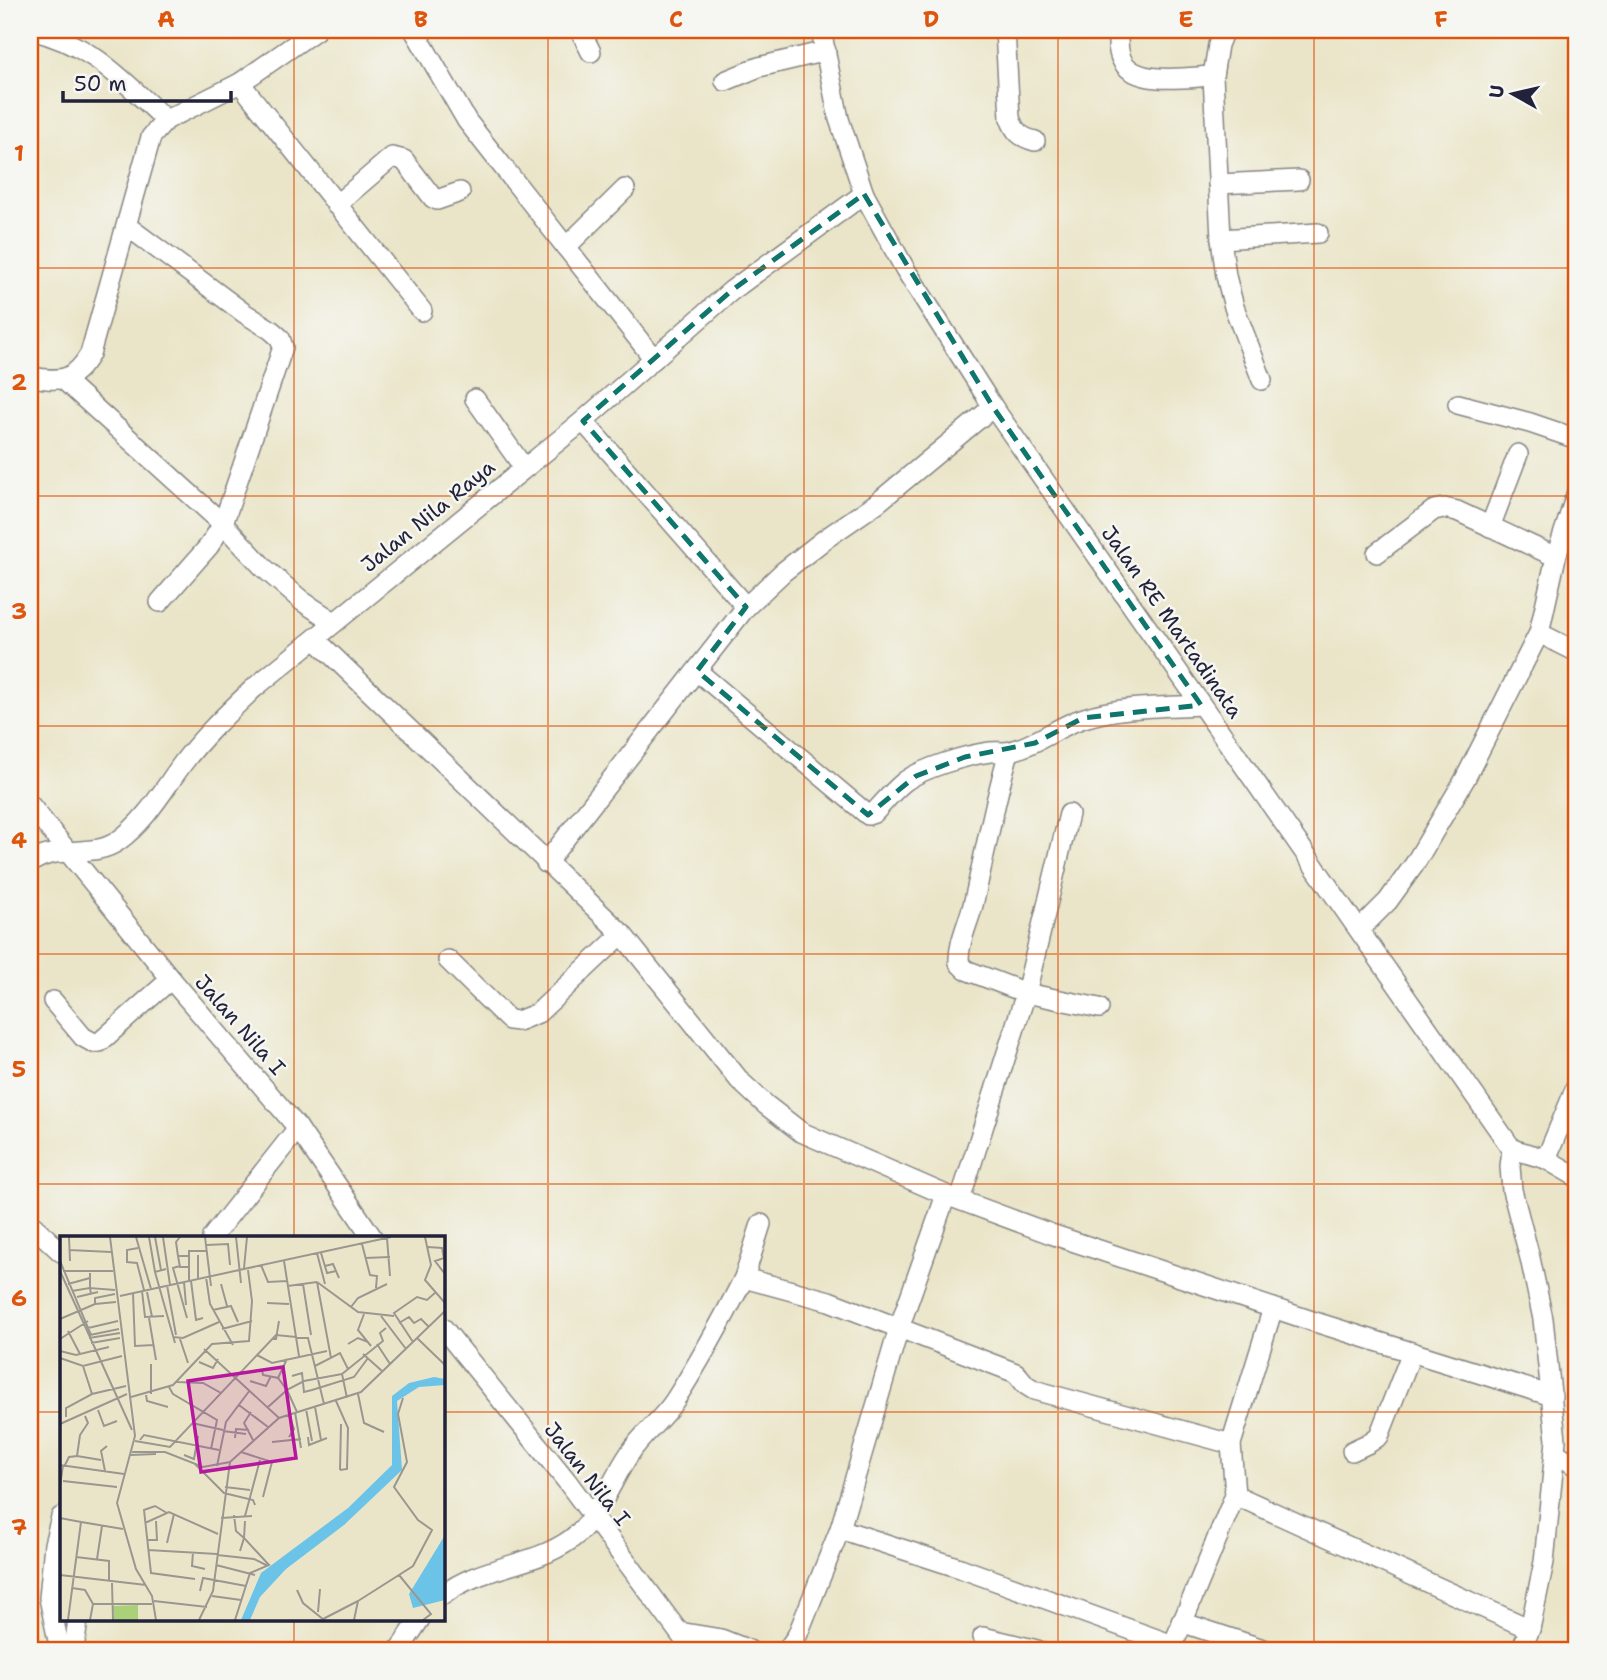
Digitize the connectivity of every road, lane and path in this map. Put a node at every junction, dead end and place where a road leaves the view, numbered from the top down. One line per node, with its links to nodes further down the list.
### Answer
1 (31, 30): 14 (street)
2 (316, 30): 13 (street)
3 (414, 30): 25 (street)
4 (580, 30): 10 (street)
5 (821, 30): 9 (street, Jalan RE Martadinata)
6 (1005, 30): 15 (street)
7 (1118, 30): 11 (street)
8 (1224, 30): 11 (street)
9 (826, 51): 12 (street); 20 (street, Jalan RE Martadinata)
10 (591, 52)
11 (1213, 76): 17 (street)
12 (725, 81)
13 (240, 83): 14 (street); 21 (street)
14 (166, 120): 22 (street)
15 (1035, 141)
16 (1299, 180): 17 (street)
17 (1219, 184): 24 (street)
18 (625, 189): 25 (street)
19 (460, 192): 21 (street)
20 (864, 194): 27 (street, Jalan Nila Raya); 33 (street, Jalan RE Martadinata)
21 (336, 205): 26 (street)
22 (127, 226): 29 (street); 39 (street)
23 (1318, 233): 24 (street)
24 (1221, 239): 30 (street)
25 (566, 247): 27 (street)
26 (422, 311)
27 (654, 359): 34 (street, Jalan Nila Raya)
28 (30, 377): 29 (street)
29 (64, 380): 39 (street)
30 (1262, 380)
31 (475, 399): 37 (street)
32 (1458, 404): 35 (street)
33 (993, 408): 44 (street); 50 (street, Jalan RE Martadinata)
34 (583, 421): 37 (street, Jalan Nila Raya); 44 (street)
35 (1577, 439)
36 (1518, 454): 40 (street)
37 (524, 468): 45 (street, Jalan Nila Raya)
38 (1577, 492): 42 (street)
39 (223, 524): 43 (street); 45 (street)
40 (1490, 527): 41 (street); 42 (street)
41 (1377, 553)
42 (1556, 557): 46 (street)
43 (160, 603)
44 (747, 607): 49 (street)
45 (334, 622): 47 (street, Jalan Nila Raya)
46 (1539, 633): 48 (street); 57 (street)
47 (314, 639): 54 (street, Jalan Nila Raya); 56 (street)
48 (1577, 652)
49 (697, 671): 51 (street); 56 (street)
50 (1208, 715): 51 (street); 57 (street, Jalan RE Martadinata)
51 (1006, 760): 61 (street)
52 (30, 805): 54 (street, Jalan Nila I)
53 (1069, 814): 61 (street)
54 (64, 850): 55 (street, Jalan Nila Raya); 60 (street, Jalan Nila I)
55 (30, 863)
56 (546, 863): 58 (street)
57 (1360, 929): 66 (street, Jalan RE Martadinata)
58 (622, 934): 59 (street); 69 (street)
59 (448, 960)
60 (171, 979): 62 (street); 65 (street, Jalan Nila I)
61 (1027, 993): 63 (street); 69 (street)
62 (53, 1001)
63 (1098, 1007)
64 (1577, 1085): 67 (street)
65 (298, 1128): 72 (street); 73 (street, Jalan Nila I)
66 (1512, 1149): 67 (street); 80 (street)
67 (1546, 1159): 68 (street)
68 (1577, 1177)
69 (953, 1197): 76 (street); 77 (street)
70 (30, 1223): 74 (street)
71 (761, 1224): 75 (street)
72 (213, 1236)
73 (371, 1236)
74 (60, 1251)
75 (744, 1278): 77 (street); 86 (street)
76 (1272, 1308): 79 (street); 81 (street)
77 (899, 1328): 81 (street); 88 (street)
78 (444, 1329): 86 (street, Jalan Nila I)
79 (1412, 1352): 80 (street); 82 (street)
80 (1552, 1396): 83 (street)
81 (1231, 1444): 85 (street)
82 (1352, 1451)
83 (1555, 1452): 84 (street); 93 (street)
84 (1577, 1467)
85 (1249, 1501): 92 (street); 93 (street)
86 (593, 1518): 89 (street); 94 (street, Jalan Nila I)
87 (60, 1521): 97 (street)
88 (840, 1529): 96 (street); 102 (street)
89 (444, 1594)
90 (78, 1620): 98 (street)
91 (419, 1620): 99 (street)
92 (1193, 1626): 96 (street); 104 (street)
93 (1530, 1629): 105 (street)
94 (679, 1632): 100 (street, Jalan Nila I); 101 (street)
95 (984, 1637): 103 (street)
96 (1172, 1648)
97 (60, 1650)
98 (74, 1650)
99 (399, 1650)
100 (692, 1650)
101 (749, 1650)
102 (787, 1650)
103 (1037, 1650)
104 (1266, 1650)
105 (1521, 1650)

